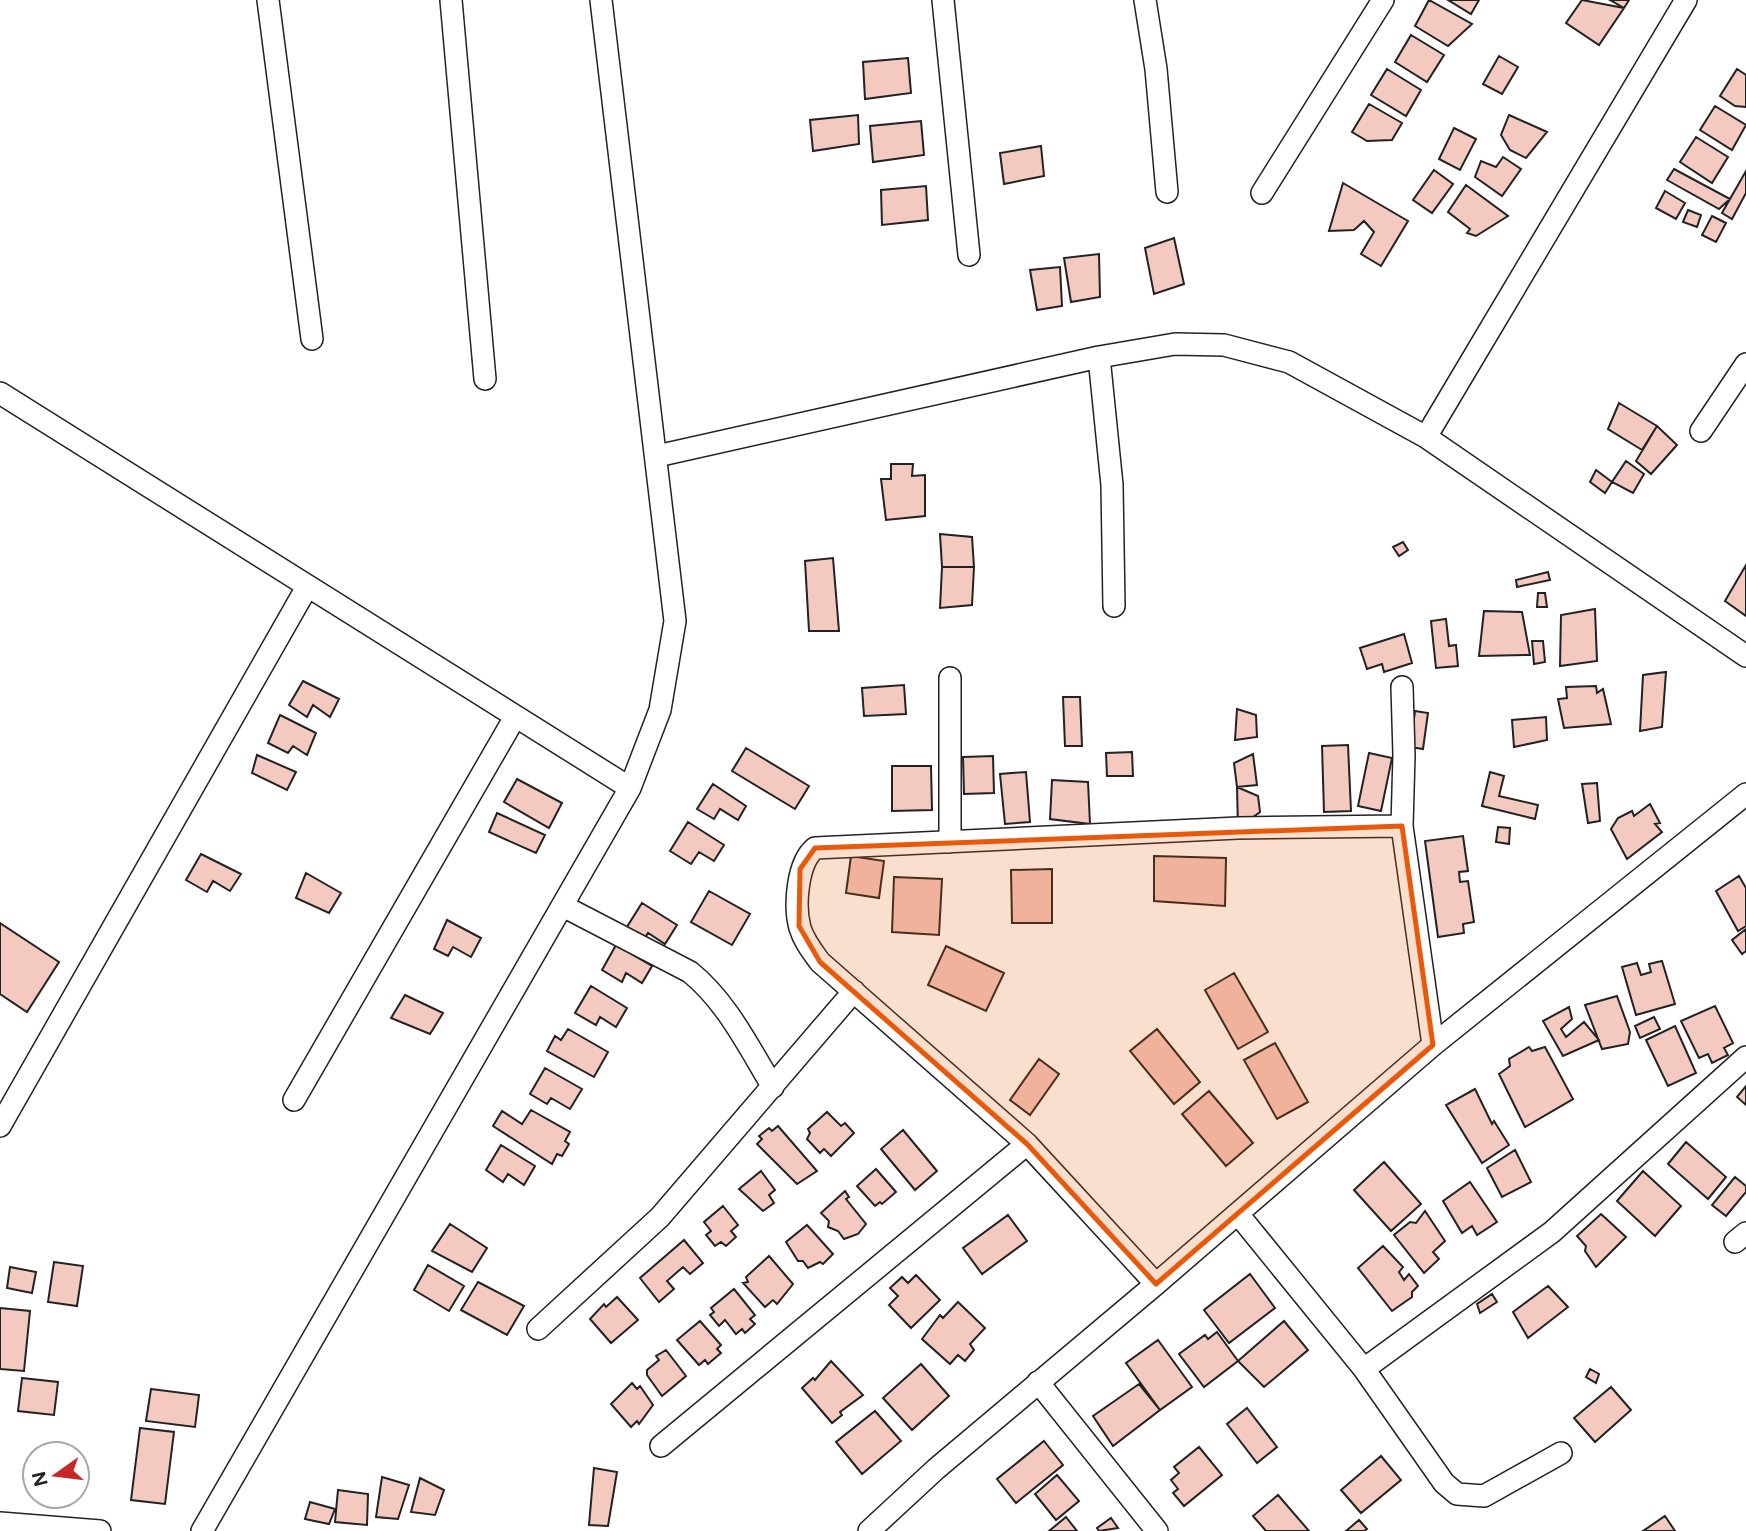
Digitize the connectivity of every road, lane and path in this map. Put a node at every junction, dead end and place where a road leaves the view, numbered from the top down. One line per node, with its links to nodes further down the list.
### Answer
1 (268, 0): 11 (street)
2 (451, 0): 14 (street)
3 (601, 0): 18 (street)
4 (943, 0): 10 (street)
5 (1145, 0): 8 (street)
6 (1382, 0): 9 (street)
7 (1686, 0): 17 (street)
8 (1167, 192)
9 (1262, 192)
10 (969, 255)
11 (312, 338)
12 (1099, 357): 17 (street); 18 (street); 20 (street)
13 (1746, 364): 16 (street)
14 (485, 379)
15 (0, 393): 19 (street)
16 (1701, 431)
17 (1426, 437): 21 (street)
18 (657, 456): 25 (street)
19 (307, 587): 24 (street); 35 (street)
20 (1114, 606)
21 (1746, 656)
22 (950, 678): 28 (street)
23 (1402, 687): 27 (street)
24 (515, 717): 25 (street); 34 (street)
25 (630, 788): 29 (street)
26 (1746, 794): 31 (street)
27 (1402, 825): 28 (street); 31 (street)
28 (950, 842): 30 (street)
29 (563, 906): 33 (street); 46 (street)
30 (854, 991): 33 (street); 36 (street)
31 (1433, 1045): 37 (street)
32 (1746, 1057): 40 (street)
33 (773, 1087): 39 (street)
34 (294, 1100)
35 (0, 1126)
36 (1027, 1144): 38 (street); 42 (street)
37 (1238, 1214): 38 (street); 40 (street)
38 (1156, 1284): 41 (street)
39 (538, 1329)
40 (1364, 1369): 43 (street)
41 (1038, 1382): 47 (street); 48 (street)
42 (661, 1446)
43 (1561, 1453)
44 (0, 1523): 45 (street)
45 (100, 1531)
46 (202, 1531)
47 (869, 1531)
48 (1157, 1531)

